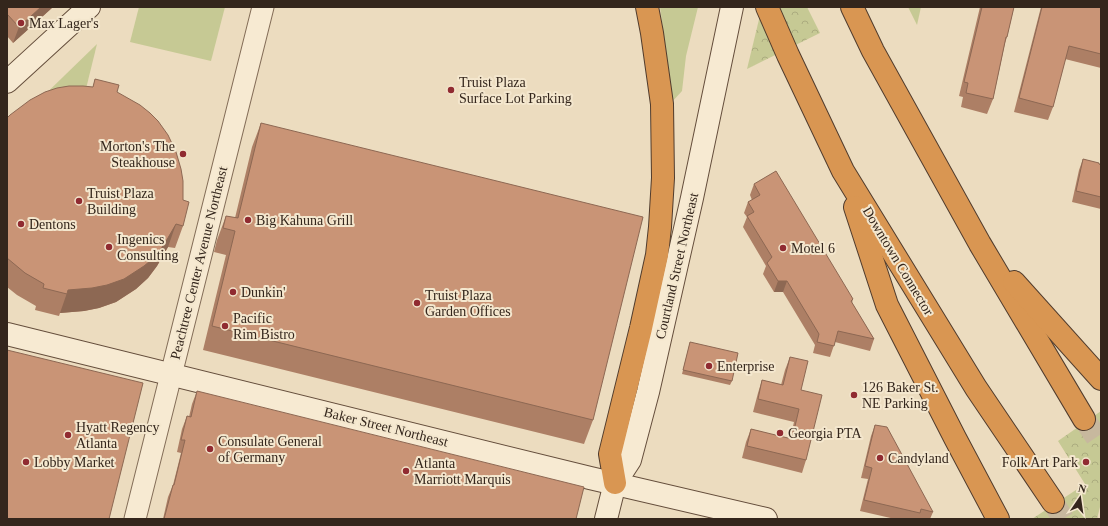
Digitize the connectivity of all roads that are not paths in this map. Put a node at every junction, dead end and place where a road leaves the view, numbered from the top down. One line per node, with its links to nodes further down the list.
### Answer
1 (89, 7): 7 (main road)
2 (263, 7): 11 (street, Peachtree Center Avenue Northeast)
3 (647, 7): 14 (highway)
4 (732, 7): 14 (main road, Courtland Street Northeast)
5 (767, 7): 8 (highway, Downtown Connector)
6 (852, 7): 9 (highway)
7 (8, 80)
8 (844, 171): 15 (highway, Downtown Connector); 19 (highway)
9 (980, 244): 12 (highway); 13 (highway)
10 (7, 334): 11 (main road, Baker Street Northeast)
11 (171, 374): 14 (main road, Baker Street Northeast); 16 (street, Peachtree Center Avenue Northeast)
12 (1101, 379)
13 (1084, 419)
14 (614, 483): 17 (main road, Courtland Street Northeast); 18 (main road, Baker Street Northeast)
15 (1053, 502)
16 (135, 519)
17 (606, 519)
18 (766, 519)
19 (998, 519)

